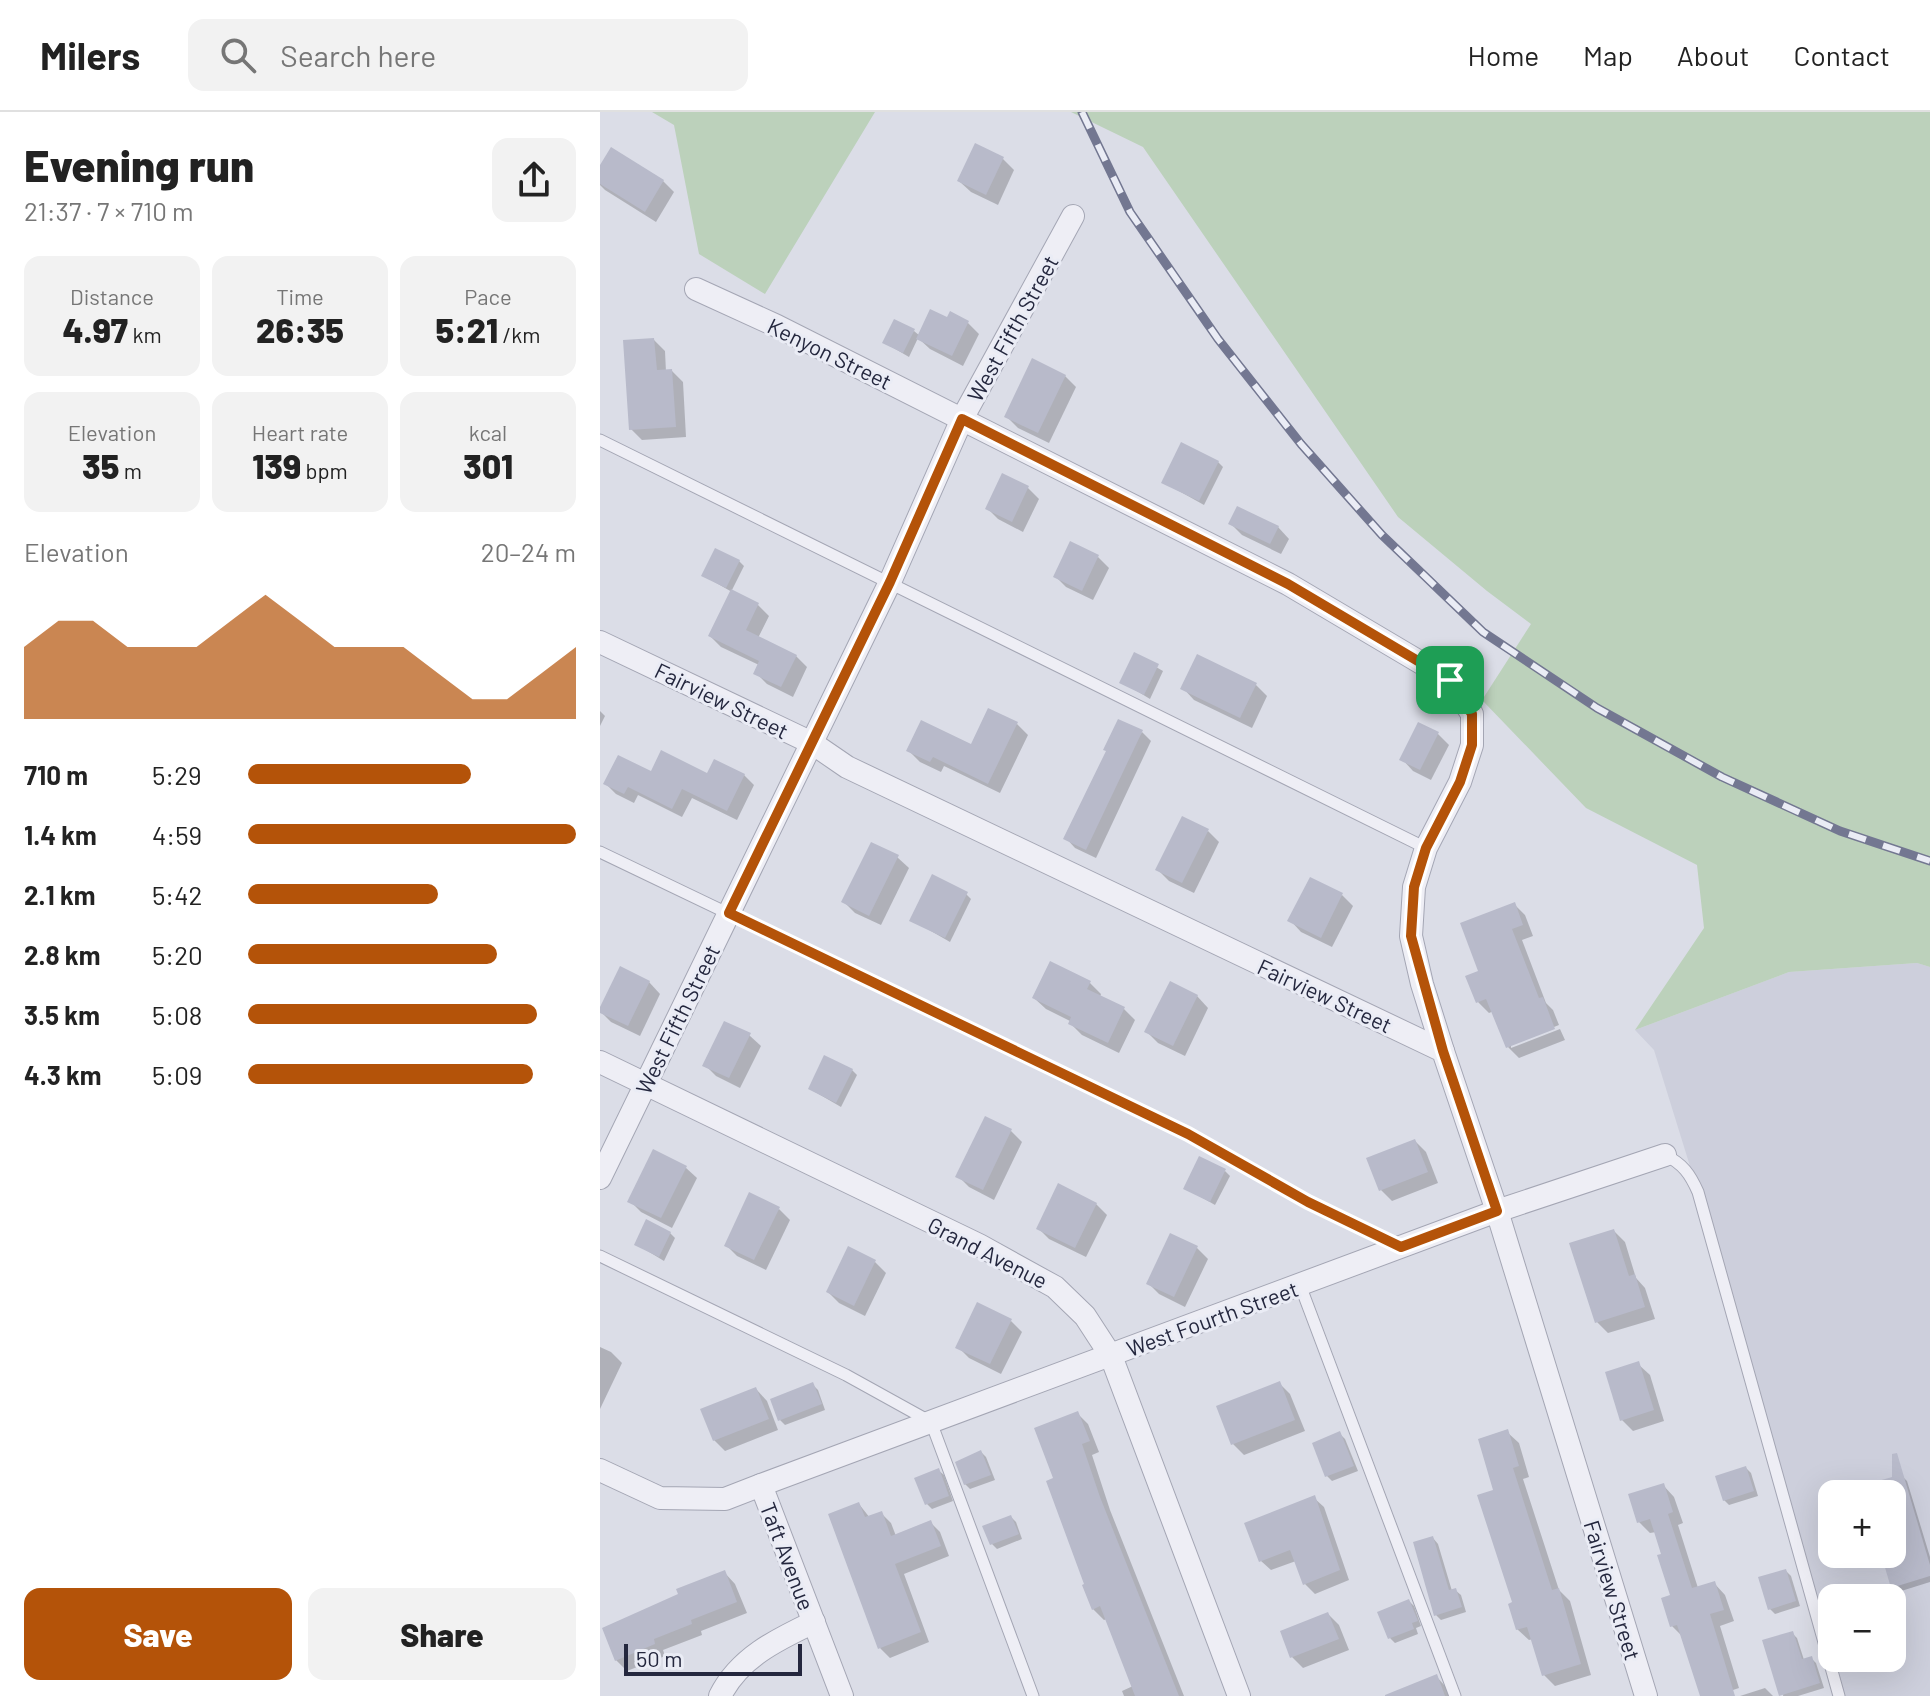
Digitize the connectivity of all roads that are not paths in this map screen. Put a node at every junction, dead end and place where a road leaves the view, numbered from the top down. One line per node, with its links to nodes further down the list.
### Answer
1 (1073, 216): 3 (street, West Fifth Street)
2 (696, 289): 3 (street, Kenyon Street)
3 (962, 419): 5 (street, West Fifth Street); 8 (street, Kenyon Street)
4 (600, 440): 5 (lane)
5 (890, 582): 7 (street, West Fifth Street); 8 (lane)
6 (600, 642): 7 (street, Fairview Street)
7 (812, 743): 10 (street, West Fifth Street); 11 (street, Fairview Street)
8 (1426, 848): 11 (street)
9 (600, 852): 10 (lane)
10 (729, 913): 13 (street, West Fifth Street); 17 (lane)
11 (1443, 1051): 16 (street, Fairview Street)
12 (600, 1062): 13 (street, Grand Avenue)
13 (645, 1084): 15 (street, West Fifth Street); 20 (street, Grand Avenue)
14 (1665, 1155): 16 (street, West Fourth Street); 31 (lane)
15 (600, 1178)
16 (1497, 1211): 17 (street, West Fourth Street); 30 (street, Fairview Street)
17 (1401, 1247): 19 (street, West Fourth Street)
18 (600, 1256): 21 (lane)
19 (1300, 1285): 20 (street, West Fourth Street); 29 (lane)
20 (1111, 1356): 21 (street, West Fourth Street); 28 (street, Grand Avenue)
21 (931, 1422): 23 (street, West Fourth Street); 27 (lane)
22 (600, 1470): 23 (street, Taft Avenue)
23 (761, 1485): 24 (street, Taft Avenue)
24 (814, 1622): 25 (street); 26 (street, Taft Avenue)
25 (720, 1696)
26 (842, 1696)
27 (1033, 1696)
28 (1239, 1696)
29 (1455, 1696)
30 (1646, 1696)
31 (1839, 1696)

